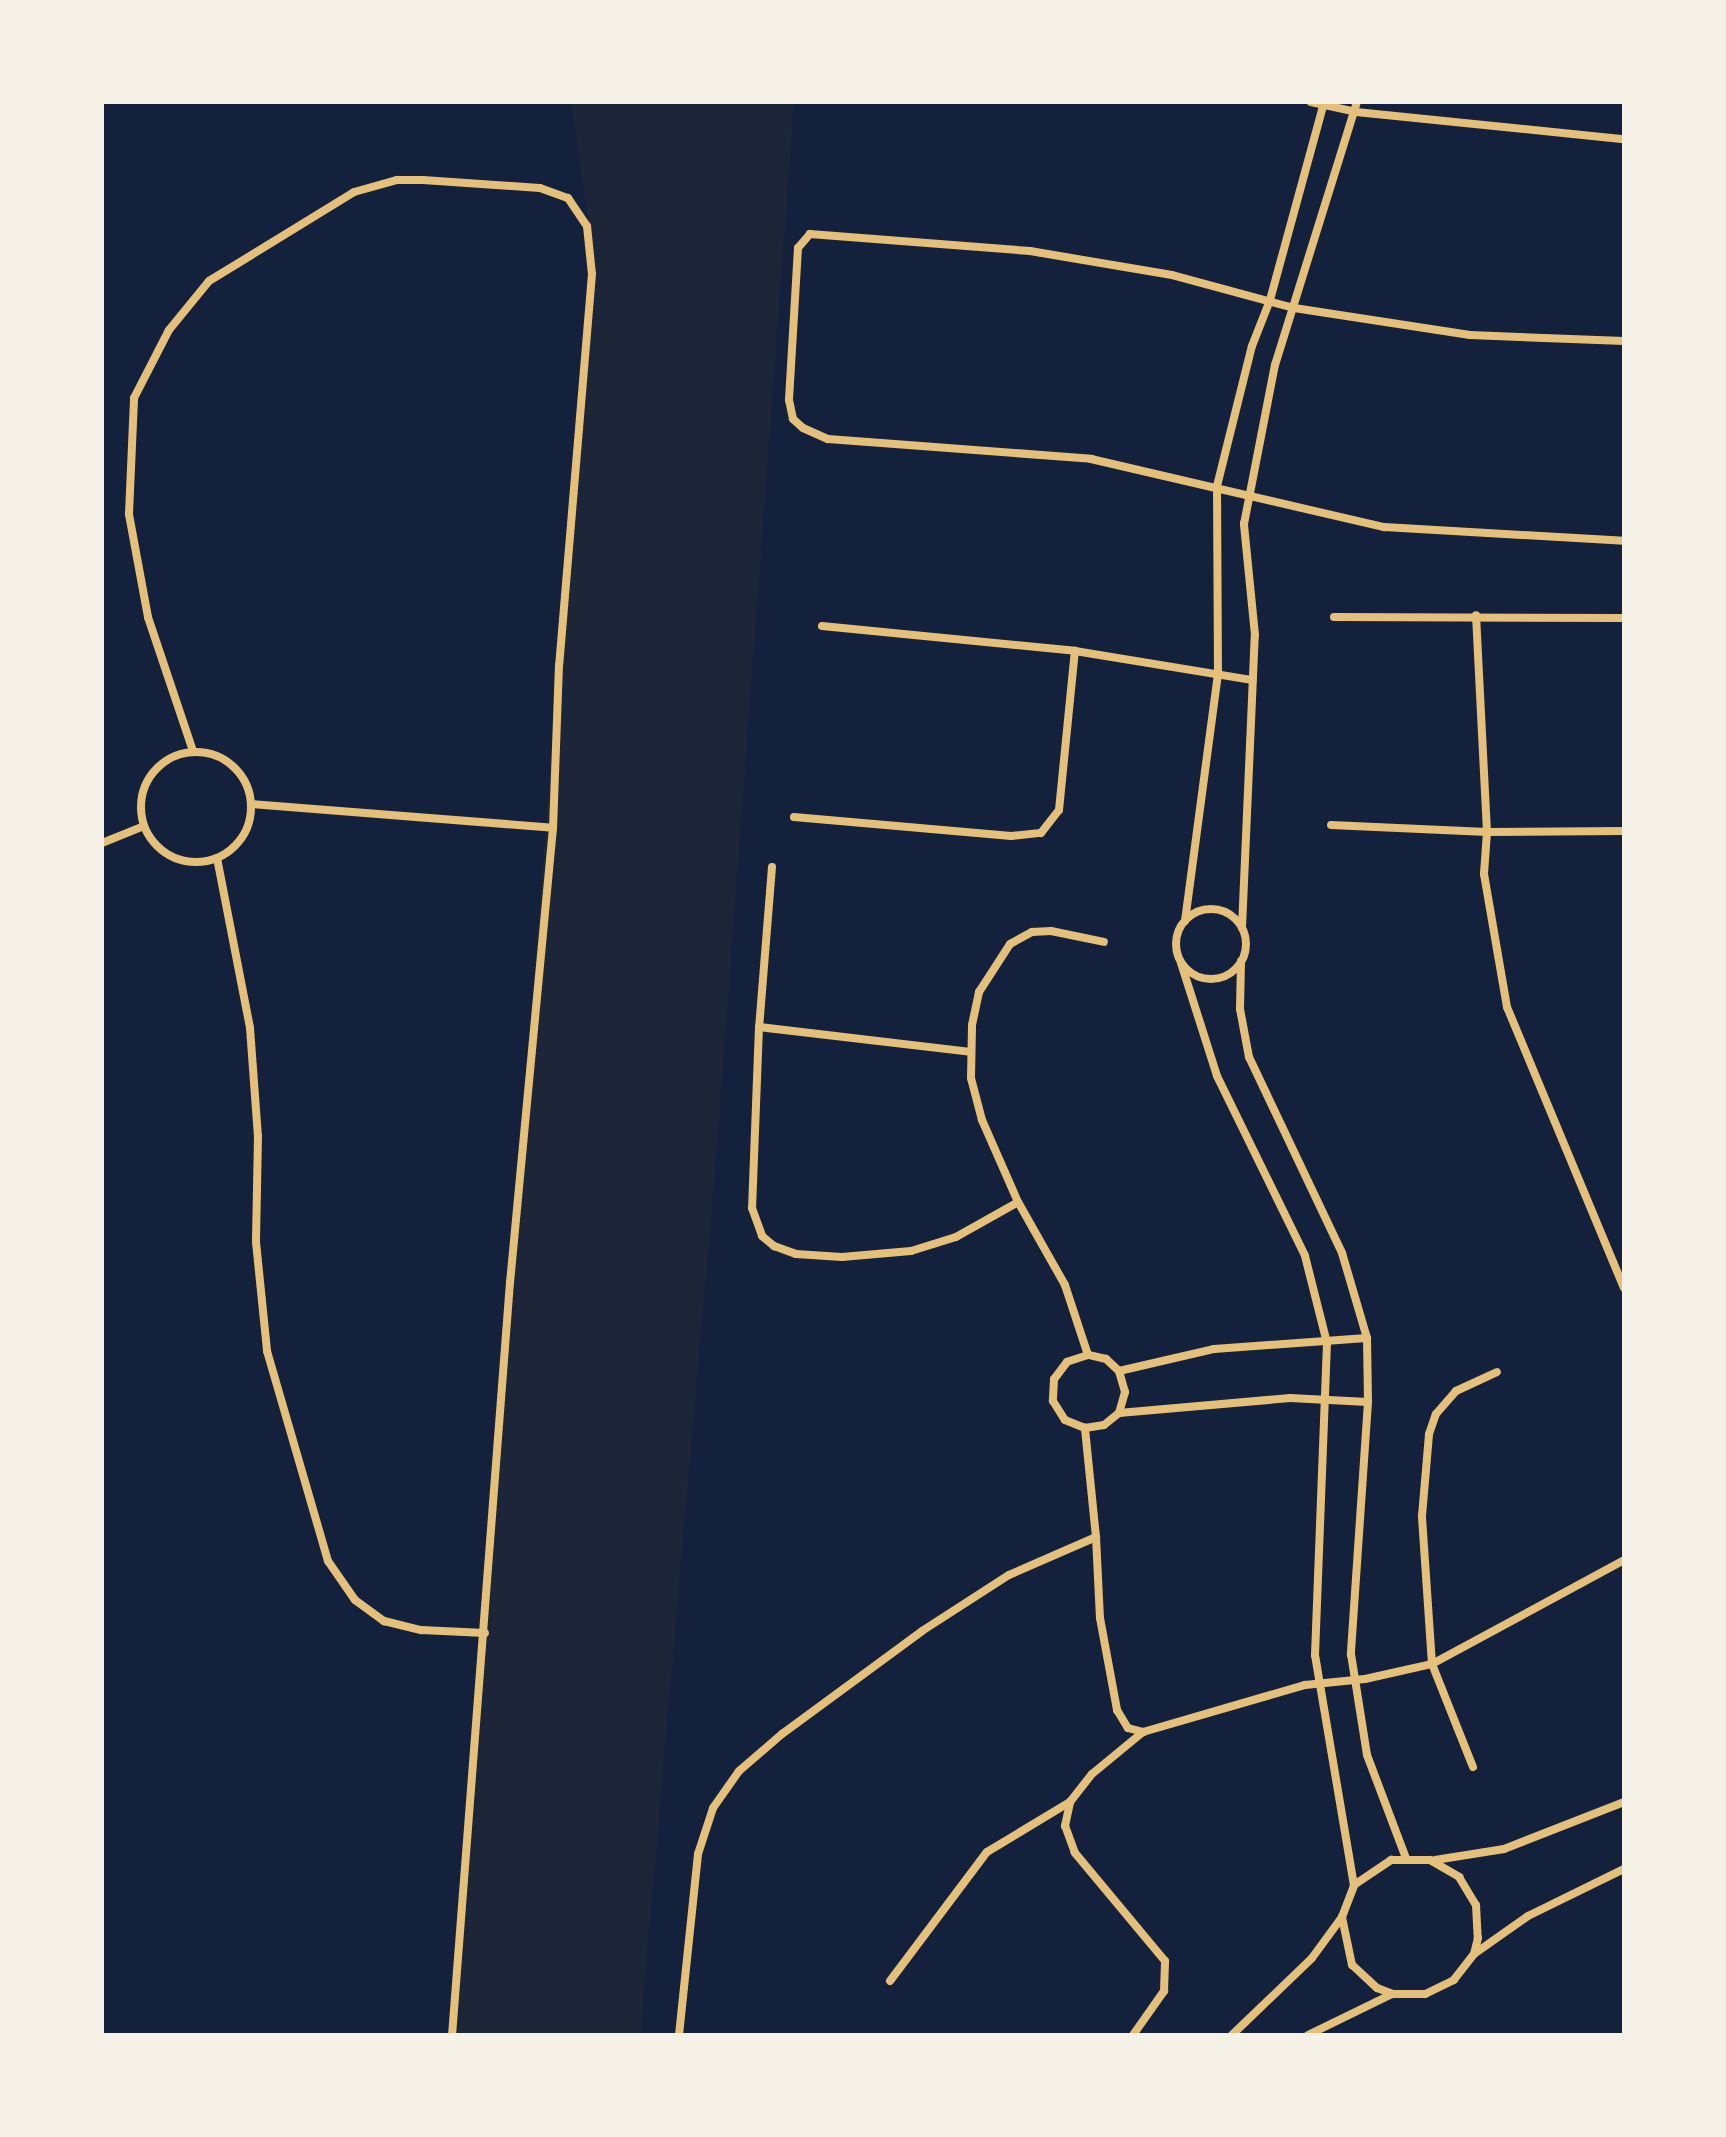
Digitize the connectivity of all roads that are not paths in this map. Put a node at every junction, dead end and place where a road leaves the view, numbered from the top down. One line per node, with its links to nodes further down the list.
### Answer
1 (1311, 102): 3 (street)
2 (1357, 102): 4 (street)
3 (1324, 103): 4 (street); 6 (street)
4 (1356, 112): 5 (street); 7 (street)
5 (1624, 139)
6 (1270, 300): 7 (street); 9 (street); 9 (street)
7 (1294, 308): 8 (street); 10 (street)
8 (1624, 341)
9 (1217, 486): 10 (street); 17 (street)
10 (1249, 495): 11 (street); 18 (street)
11 (1624, 541)
12 (1476, 615): 13 (street); 14 (street); 26 (street)
13 (1334, 617)
14 (1624, 618)
15 (822, 626): 16 (street)
16 (1075, 651): 17 (street); 21 (street)
17 (1218, 675): 18 (street); 30 (street)
18 (1253, 680): 31 (street)
19 (193, 751): 20 (street); 23 (street); 24 (street)
20 (251, 804): 24 (street); 28 (street)
21 (794, 817)
22 (1331, 825): 26 (street)
23 (144, 826): 27 (street); 28 (street)
24 (553, 828): 50 (street)
25 (1624, 831): 26 (street)
26 (1487, 832): 38 (street)
27 (102, 843)
28 (217, 858): 50 (street)
29 (772, 867): 35 (street)
30 (1185, 921): 31 (street); 34 (street)
31 (1242, 928): 33 (street)
32 (1104, 942): 36 (street)
33 (1241, 961): 34 (street); 39 (street)
34 (1181, 963): 40 (street)
35 (759, 1027): 36 (street); 37 (street)
36 (971, 1052): 37 (street)
37 (1018, 1202): 41 (street)
38 (1624, 1288)
39 (1367, 1338): 40 (street); 45 (street)
40 (1327, 1343): 42 (street); 44 (street)
41 (1088, 1355): 42 (street); 47 (street)
42 (1119, 1371): 46 (street)
43 (1497, 1372): 51 (street)
44 (1326, 1398): 45 (street); 46 (street); 59 (street)
45 (1368, 1402): 56 (street)
46 (1119, 1413): 47 (street)
47 (1085, 1428): 48 (street)
48 (1096, 1537): 52 (street); 65 (street)
49 (1624, 1560): 51 (street)
50 (485, 1633): 64 (street)
51 (1432, 1664): 52 (street); 53 (street)
52 (1143, 1732): 54 (street)
53 (1473, 1767)
54 (1070, 1802): 62 (street); 66 (street)
55 (1624, 1802): 57 (street)
56 (1406, 1858): 57 (street); 59 (street)
57 (1430, 1860): 61 (street)
58 (1624, 1869): 61 (street)
59 (1354, 1885): 60 (street)
60 (1342, 1917): 63 (street); 67 (street)
61 (1474, 1954): 63 (street)
62 (890, 1981)
63 (1393, 1994): 68 (street)
64 (452, 2035)
65 (679, 2035)
66 (1133, 2035)
67 (1232, 2035)
68 (1308, 2035)

